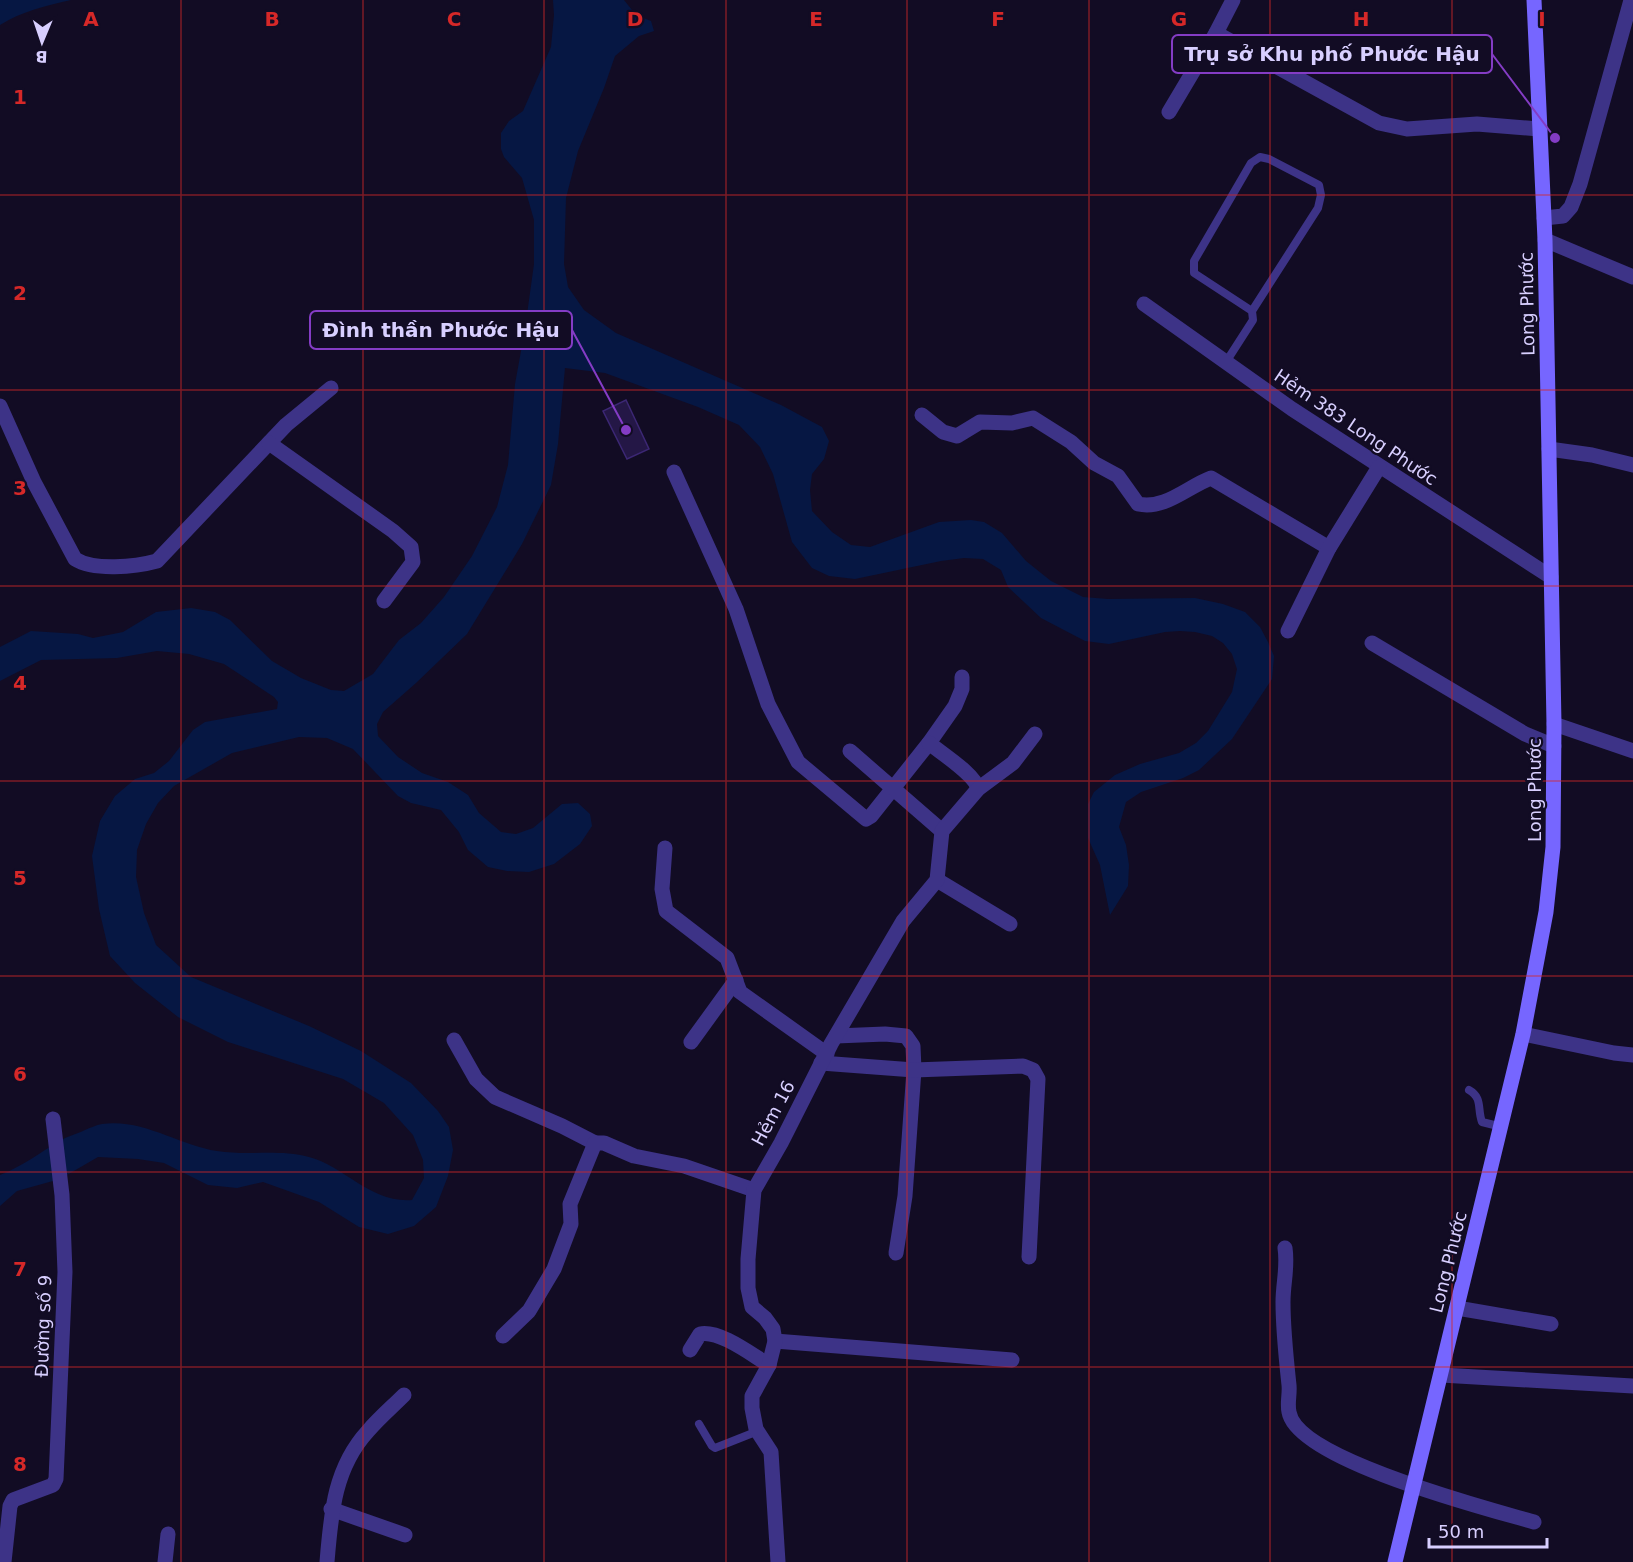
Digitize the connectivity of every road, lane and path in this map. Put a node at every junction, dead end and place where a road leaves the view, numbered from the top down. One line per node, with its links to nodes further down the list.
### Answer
1 (1233, 0): 4 (street)
2 (1534, 0): 6 (street, Long Phước)
3 (1631, 0): 7 (street)
4 (1216, 33): 5 (street); 6 (street)
5 (1169, 112)
6 (1539, 129): 7 (street, Long Phước)
7 (1544, 218): 8 (street, Long Phước)
8 (1545, 240): 9 (street); 17 (street, Long Phước)
9 (1633, 277)
10 (1144, 304): 12 (street, Hẻm 383 Long Phước)
11 (1252, 311): 11 (lane); 12 (lane)
12 (1226, 362): 19 (street, Hẻm 383 Long Phước)
13 (331, 388): 16 (street)
14 (0, 406): 16 (street)
15 (922, 415): 21 (street)
16 (269, 443): 23 (street)
17 (1549, 449): 18 (street); 22 (street, Long Phước)
18 (1633, 465)
19 (1379, 467): 21 (street); 22 (street, Hẻm 383 Long Phước)
20 (674, 472): 33 (street)
21 (1329, 548): 24 (street)
22 (1551, 578): 27 (street, Long Phước)
23 (384, 601)
24 (1288, 631)
25 (1372, 643): 30 (street)
26 (962, 676): 29 (street)
27 (1554, 724): 30 (street, Long Phước); 31 (street)
28 (1035, 734): 34 (street)
29 (929, 743): 33 (street); 34 (street)
30 (1554, 746): 40 (street, Long Phước)
31 (1633, 751)
32 (850, 752): 33 (street)
33 (893, 789): 35 (street)
34 (978, 789): 35 (street)
35 (942, 831): 37 (street)
36 (664, 848): 39 (street)
37 (937, 880): 38 (street); 41 (street, Hẻm 16)
38 (1010, 924)
39 (735, 980): 43 (street); 45 (street)
40 (1523, 1034): 44 (street); 49 (street, Long Phước)
41 (836, 1036): 45 (street, Hẻm 16); 46 (street)
42 (454, 1040): 50 (street)
43 (691, 1042)
44 (1633, 1055)
45 (824, 1059): 46 (street); 51 (street, Hẻm 16)
46 (914, 1070): 53 (street); 54 (street)
47 (1468, 1090): 49 (lane)
48 (54, 1126): 68 (street, Đường số 9)
49 (1502, 1127): 55 (street, Long Phước)
50 (595, 1143): 51 (street); 57 (street)
51 (754, 1190): 58 (street, Hẻm 16)
52 (1285, 1248): 67 (street)
53 (896, 1252)
54 (1029, 1257)
55 (1457, 1308): 56 (street); 62 (street, Long Phước)
56 (1551, 1324)
57 (503, 1336)
58 (775, 1341): 60 (street); 61 (street)
59 (690, 1350): 61 (street)
60 (1012, 1360)
61 (769, 1365): 66 (street)
62 (1441, 1375): 63 (street); 67 (street, Long Phước)
63 (1633, 1386)
64 (405, 1395): 69 (street)
65 (699, 1424): 66 (lane)
66 (758, 1431): 76 (street)
67 (1413, 1486): 70 (street); 77 (street, Long Phước)
68 (5, 1501): 73 (street, Đường số 9)
69 (331, 1509): 72 (street); 75 (street)
70 (1534, 1522)
71 (168, 1534): 74 (street)
72 (405, 1535)
73 (4, 1562)
74 (165, 1562)
75 (327, 1562)
76 (778, 1562)
77 (1395, 1562)

